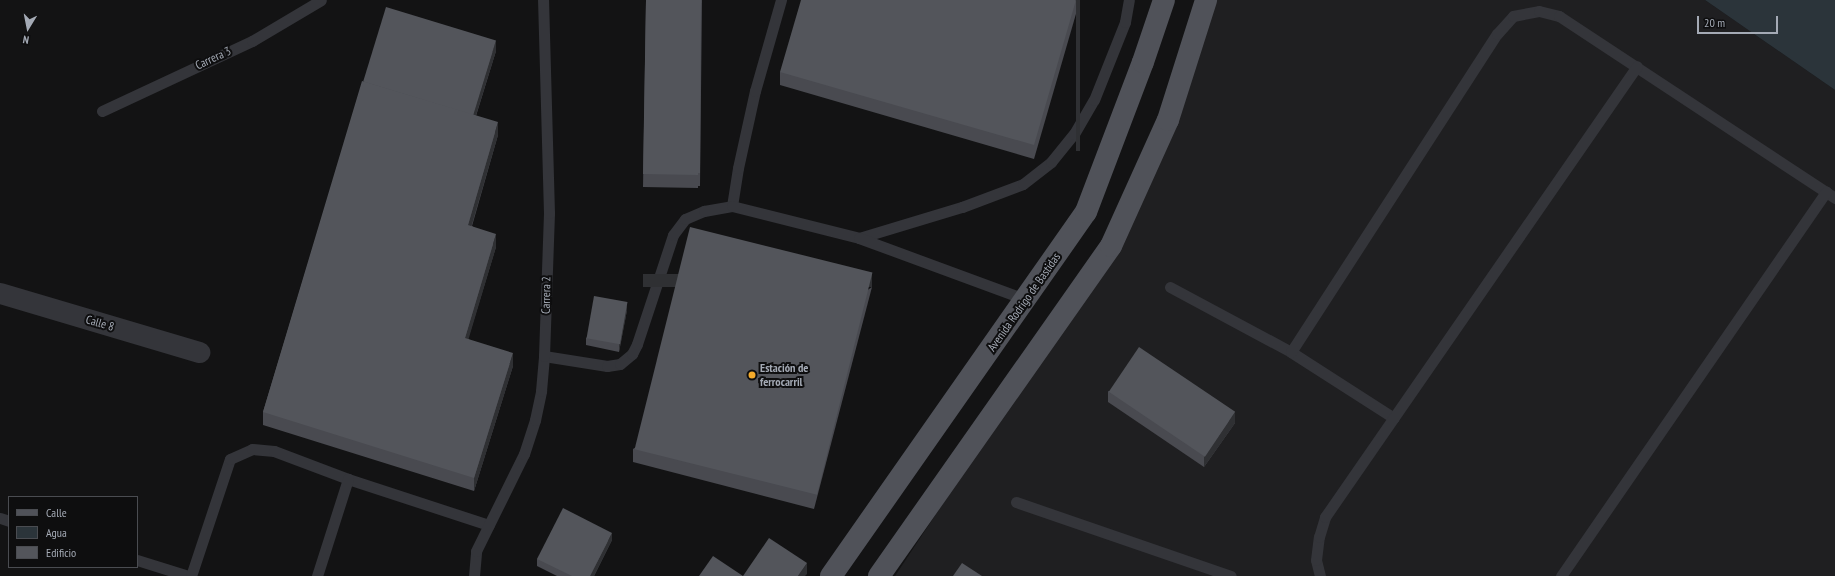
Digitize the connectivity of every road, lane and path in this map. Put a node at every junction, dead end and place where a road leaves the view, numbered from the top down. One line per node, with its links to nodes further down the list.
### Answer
1 (321, 0): 8 (lane, Carrera 3)
2 (543, 0): 17 (lane, Carrera 2)
3 (781, 0): 10 (lane)
4 (1129, 0): 11 (lane)
5 (1164, 0): 14 (main road, Avenida Rodrigo de Bastidas)
6 (1206, 0): 29 (main road)
7 (1637, 66): 9 (lane); 16 (lane); 18 (lane)
8 (102, 111)
9 (1830, 195): 32 (lane)
10 (732, 206): 11 (lane); 17 (lane)
11 (859, 238): 14 (lane)
12 (1170, 287): 16 (lane)
13 (0, 293): 15 (street, Calle 8)
14 (1025, 299): 28 (main road, Avenida Rodrigo de Bastidas)
15 (199, 352)
16 (1291, 352): 18 (lane)
17 (544, 356): 21 (lane, Carrera 2)
18 (1394, 418): 31 (lane)
19 (348, 479): 21 (lane); 25 (lane); 26 (lane)
20 (1016, 502): 23 (lane)
21 (489, 525): 27 (lane, Carrera 2)
22 (138, 560): 24 (lane)
23 (1205, 572): 30 (lane)
24 (188, 576)
25 (191, 576)
26 (317, 576)
27 (474, 576)
28 (831, 576)
29 (880, 576)
30 (1231, 576)
31 (1320, 576)
32 (1561, 576)

